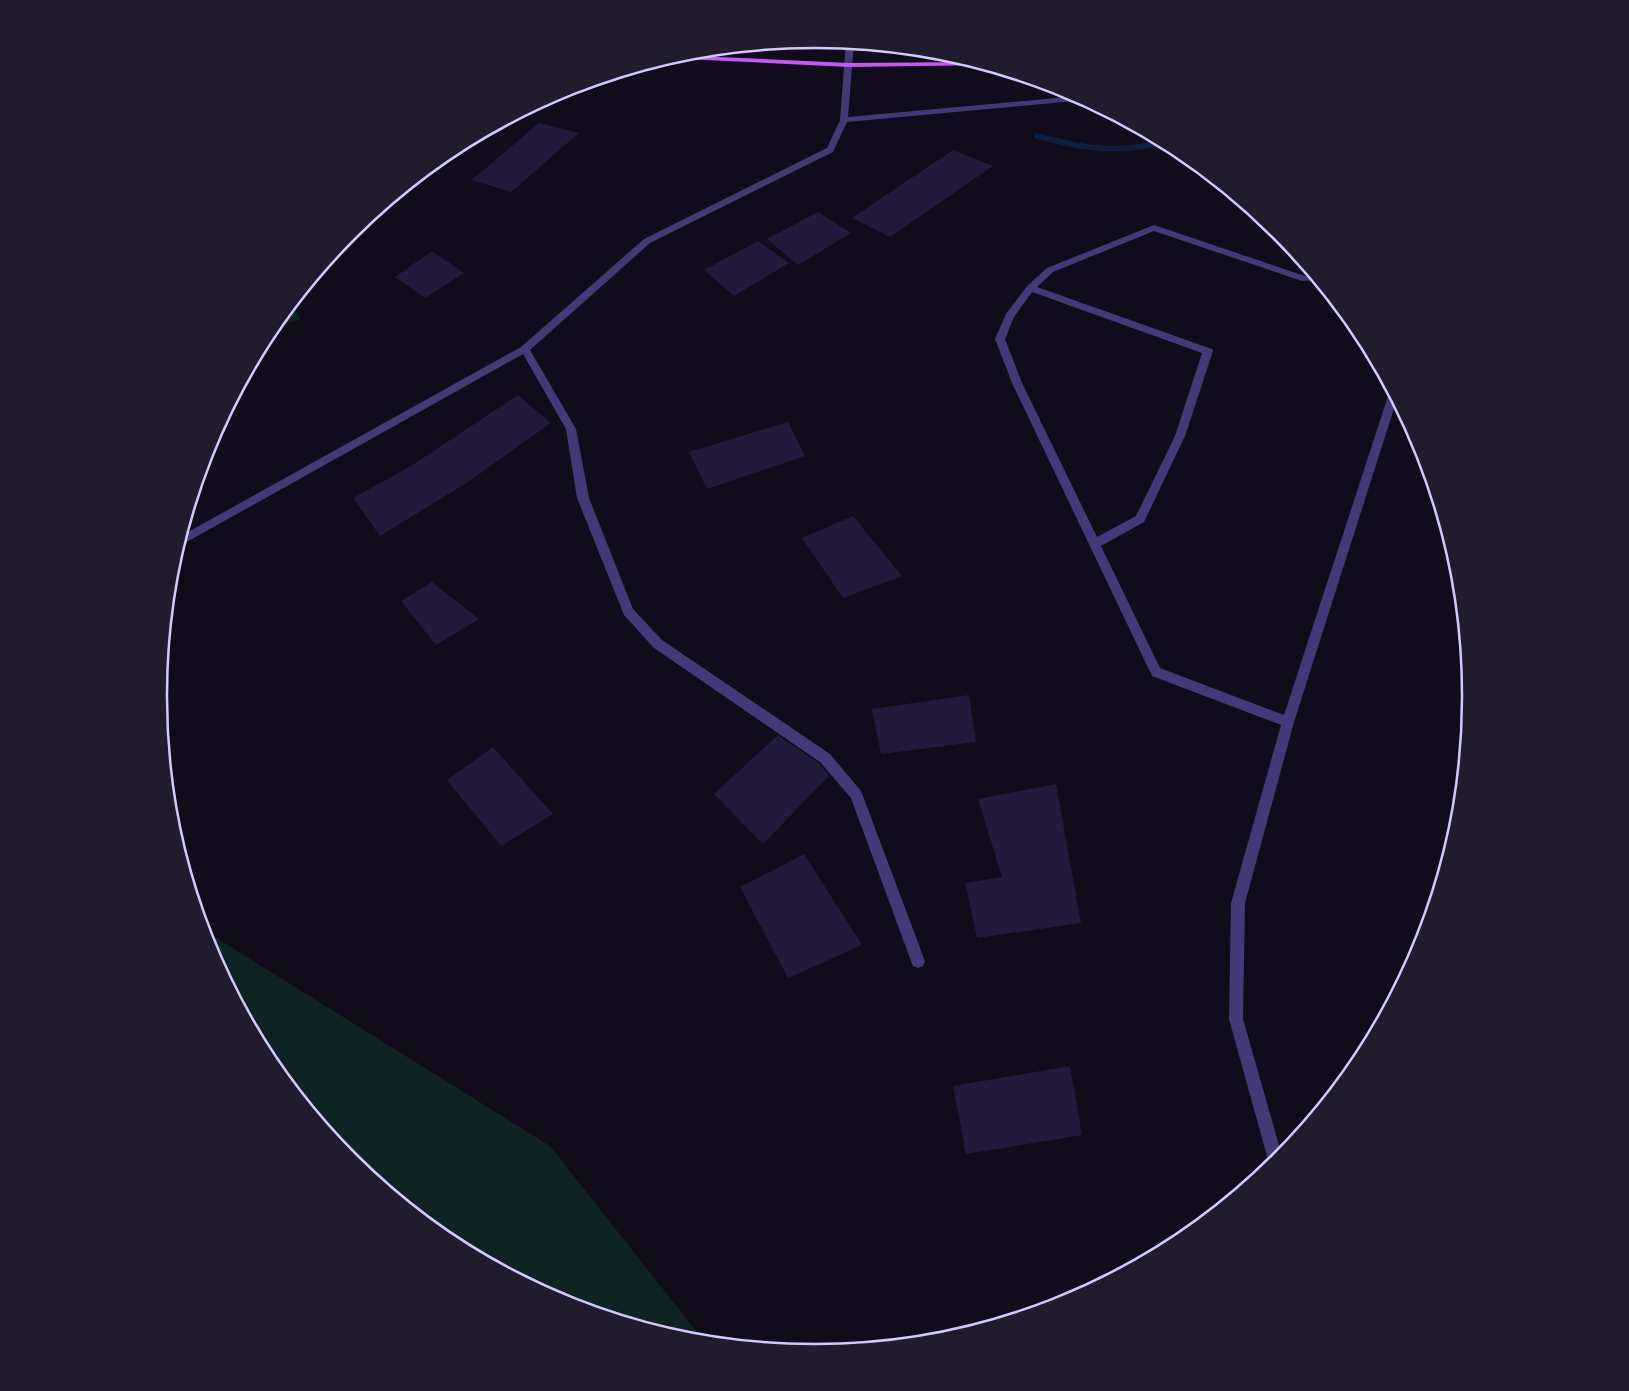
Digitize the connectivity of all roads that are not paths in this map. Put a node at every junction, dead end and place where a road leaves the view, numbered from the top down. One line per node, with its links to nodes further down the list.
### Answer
1 (850, 49): 4 (street)
2 (698, 58): 4 (main road)
3 (958, 64): 4 (main road)
4 (849, 65): 6 (street)
5 (1068, 99): 6 (street)
6 (844, 120): 9 (street)
7 (1310, 278): 8 (street)
8 (1030, 288): 12 (street); 12 (street)
9 (525, 349): 11 (street); 14 (street)
10 (1392, 401): 13 (street)
11 (186, 539)
12 (1094, 544): 13 (street)
13 (1288, 722): 15 (street)
14 (918, 961)
15 (1274, 1153)

